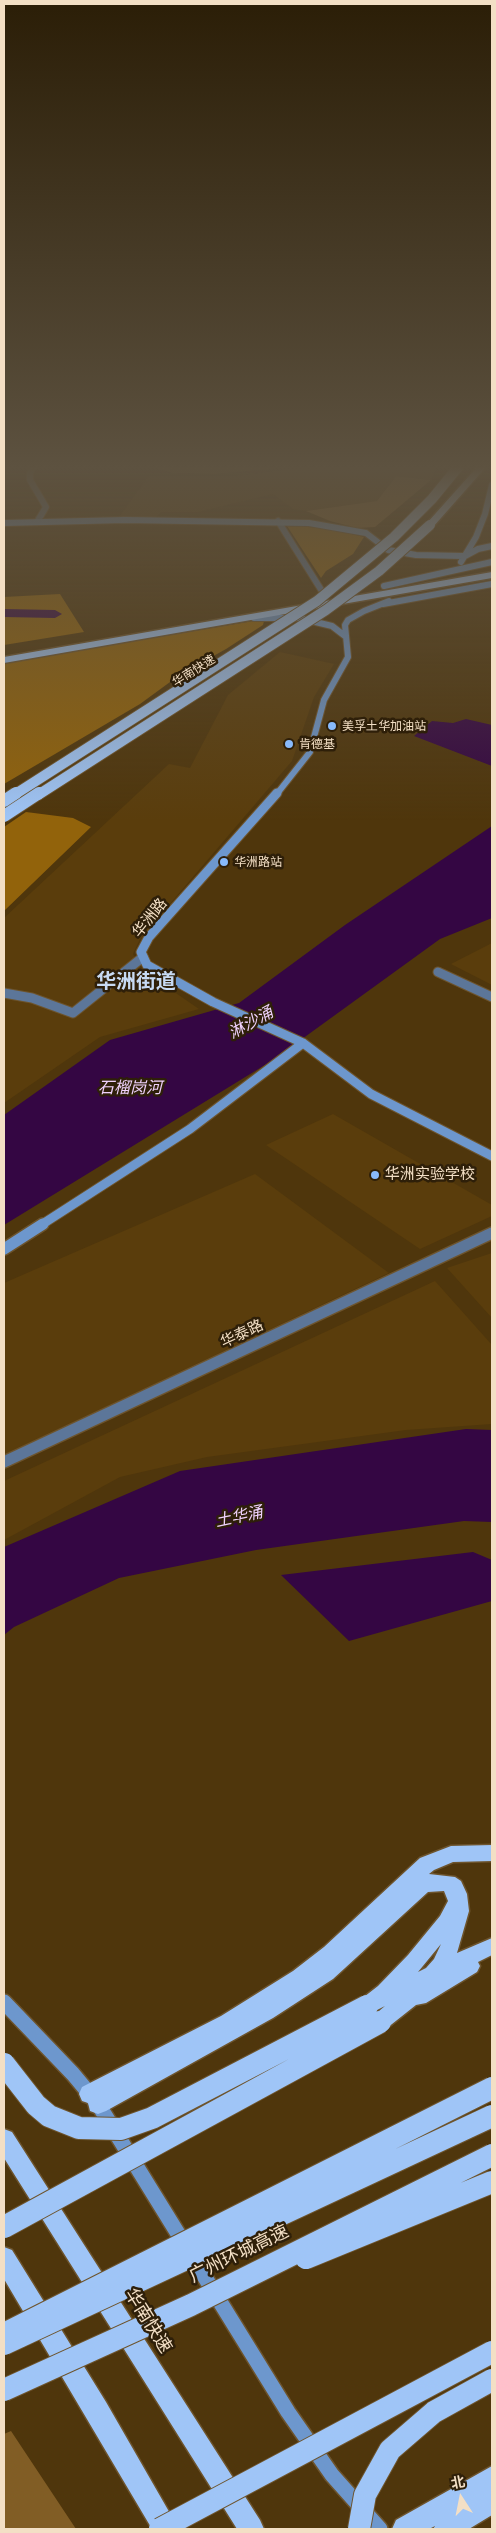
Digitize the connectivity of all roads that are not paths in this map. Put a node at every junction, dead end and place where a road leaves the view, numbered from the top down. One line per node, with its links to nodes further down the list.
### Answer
1 (318, 584): 10 (street)
2 (337, 584): 17 (highway, 华南快速, bridge)
3 (361, 584): 18 (highway, 华南快速, bridge)
4 (392, 584): 8 (main road)
5 (395, 584): 8 (highway)
6 (451, 584): 9 (highway)
7 (470, 584): 12 (main road)
8 (384, 586): 10 (highway)
9 (434, 586): 11 (highway); 13 (highway)
10 (325, 596): 15 (highway)
11 (389, 600): 12 (main road)
12 (378, 604): 14 (main road)
13 (230, 621): 14 (main road); 16 (highway)
14 (345, 636): 19 (main road, 华洲路)
15 (4, 650)
16 (4, 660)
17 (4, 801)
18 (4, 816)
19 (143, 957): 21 (street); 23 (main road, 华洲路)
20 (438, 972): 22 (street)
21 (4, 993)
22 (492, 997)
23 (303, 1043): 24 (main road, 华洲路); 26 (main road)
24 (492, 1156)
25 (492, 1233): 27 (street, 华泰路)
26 (4, 1250)
27 (4, 1462)
28 (492, 1853): 37 (highway)
29 (457, 1894): 32 (highway); 34 (highway); 37 (highway)
30 (492, 1946): 32 (highway)
31 (492, 1952): 34 (highway)
32 (433, 1974): 34 (highway)
33 (4, 2002): 37 (main road)
34 (373, 2014): 35 (highway, bridge); 42 (highway, bridge)
35 (4, 2064)
36 (492, 2088): 45 (highway, bridge)
37 (94, 2099): 56 (main road)
38 (492, 2116): 46 (highway, 广州环城高速, bridge)
39 (4, 2139): 54 (highway, 华南快速)
40 (492, 2155): 44 (highway, 广州环城高速, bridge)
41 (492, 2182): 44 (highway, bridge)
42 (4, 2227)
43 (6, 2262): 53 (highway)
44 (191, 2305): 49 (highway, 广州环城高速, bridge)
45 (4, 2334)
46 (4, 2344)
47 (492, 2352): 52 (highway, bridge)
48 (492, 2380): 55 (highway, bridge)
49 (4, 2390)
50 (492, 2478): 57 (highway)
51 (492, 2501): 58 (highway)
52 (160, 2529)
53 (166, 2529)
54 (251, 2529)
55 (359, 2529)
56 (380, 2529)
57 (405, 2529)
58 (446, 2529)

